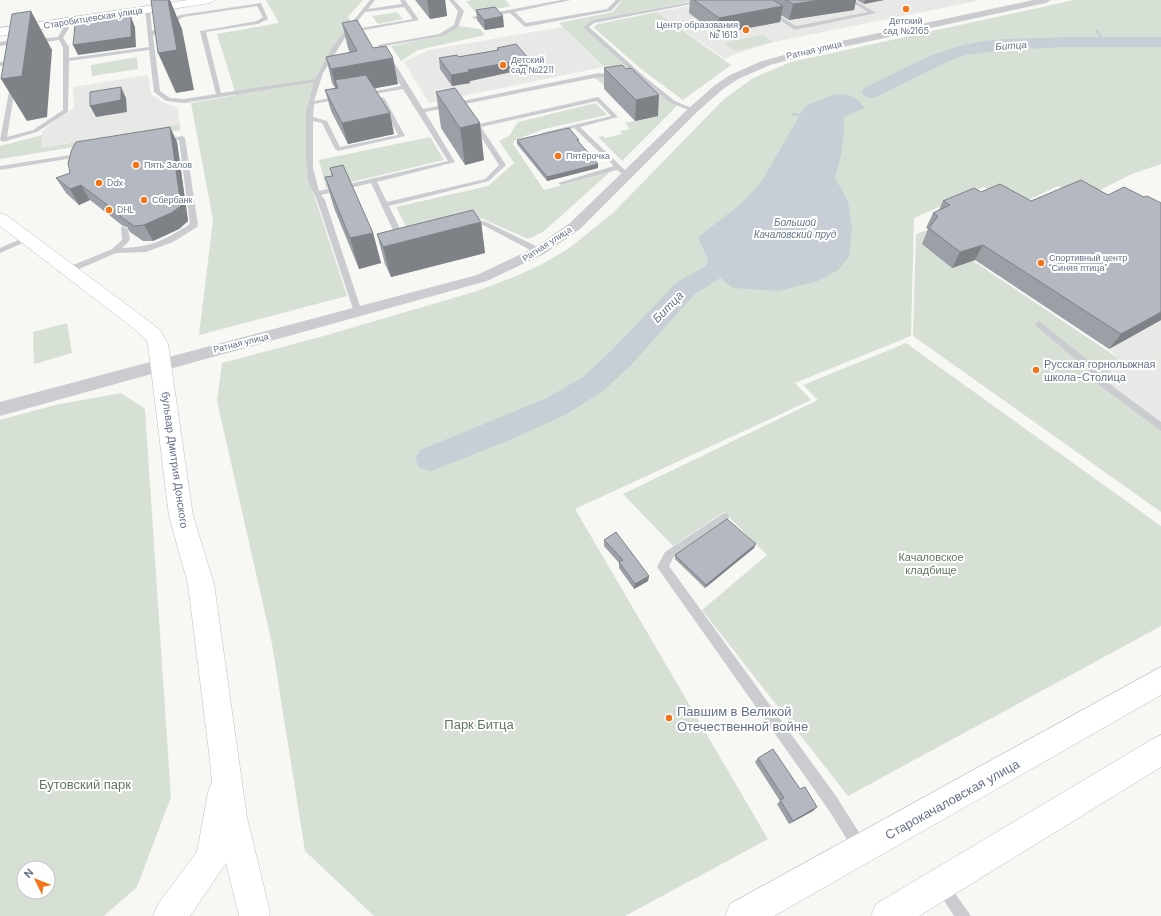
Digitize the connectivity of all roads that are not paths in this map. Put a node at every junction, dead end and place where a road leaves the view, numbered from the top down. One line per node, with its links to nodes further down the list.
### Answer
1 (210, 0): 11 (street, Старобитцевская улица)
2 (373, 0): 12 (lane)
3 (451, 0): 26 (lane)
4 (569, 0): 13 (lane)
5 (619, 0): 13 (lane)
6 (710, 0): 24 (lane)
7 (751, 0): 8 (lane)
8 (850, 0)
9 (1046, 0): 34 (street, Ратная улица)
10 (404, 3): 12 (lane); 17 (lane)
11 (147, 10): 15 (street, Старобитцевская улица); 18 (lane)
12 (363, 11): 17 (lane)
13 (511, 11): 14 (lane)
14 (474, 17)
15 (65, 22): 16 (street, Старобитцевская улица); 19 (lane)
16 (0, 32)
17 (344, 33): 25 (lane)
18 (150, 35): 21 (lane); 28 (lane)
19 (60, 38): 20 (lane); 22 (lane)
20 (0, 44)
21 (152, 48): 22 (lane); 28 (lane)
22 (66, 60): 39 (lane)
23 (0, 64): 39 (lane)
24 (644, 79): 30 (lane); 34 (lane)
25 (317, 80): 28 (lane); 32 (lane)
26 (405, 86): 27 (lane); 35 (lane)
27 (359, 95)
28 (219, 96)
29 (352, 96): 32 (lane)
30 (494, 96): 33 (lane); 35 (lane)
31 (382, 99): 36 (lane)
32 (311, 103): 36 (lane)
33 (501, 105)
34 (693, 110): 43 (street, Ратная улица)
35 (421, 111): 44 (lane)
36 (310, 118): 46 (lane)
37 (576, 126): 38 (lane); 43 (lane); 47 (lane)
38 (544, 133)
39 (2, 141)
40 (159, 142): 54 (lane)
41 (91, 153): 42 (lane)
42 (0, 168)
43 (623, 171): 45 (lane); 55 (street, Ратная улица)
44 (372, 180): 46 (lane); 47 (lane)
45 (561, 183)
46 (317, 194): 57 (lane)
47 (384, 206): 52 (lane)
48 (0, 218): 51 (street, бульвар Дмитрия Донского)
49 (462, 229): 55 (lane)
50 (124, 230): 54 (lane)
51 (28, 238): 53 (lane); 56 (street, бульвар Дмитрия Донского)
52 (410, 242)
53 (0, 251)
54 (115, 251): 56 (lane)
55 (539, 251): 57 (street, Ратная улица)
56 (69, 270): 59 (street, бульвар Дмитрия Донского)
57 (358, 312): 59 (street, Ратная улица)
58 (1039, 324): 61 (lane)
59 (162, 364): 60 (street, Ратная улица); 65 (street, бульвар Дмитрия Донского)
60 (0, 408)
61 (1161, 427)
62 (724, 516): 66 (lane)
63 (1161, 680): 66 (street, Старокачаловская улица)
64 (1161, 750): 67 (street)
65 (226, 775): 68 (street); 69 (street)
66 (861, 849): 70 (street, Старокачаловская улица)
67 (940, 884): 71 (street); 72 (lane)
68 (253, 915)
69 (170, 916)
70 (742, 916)
71 (888, 916)
72 (963, 916)

